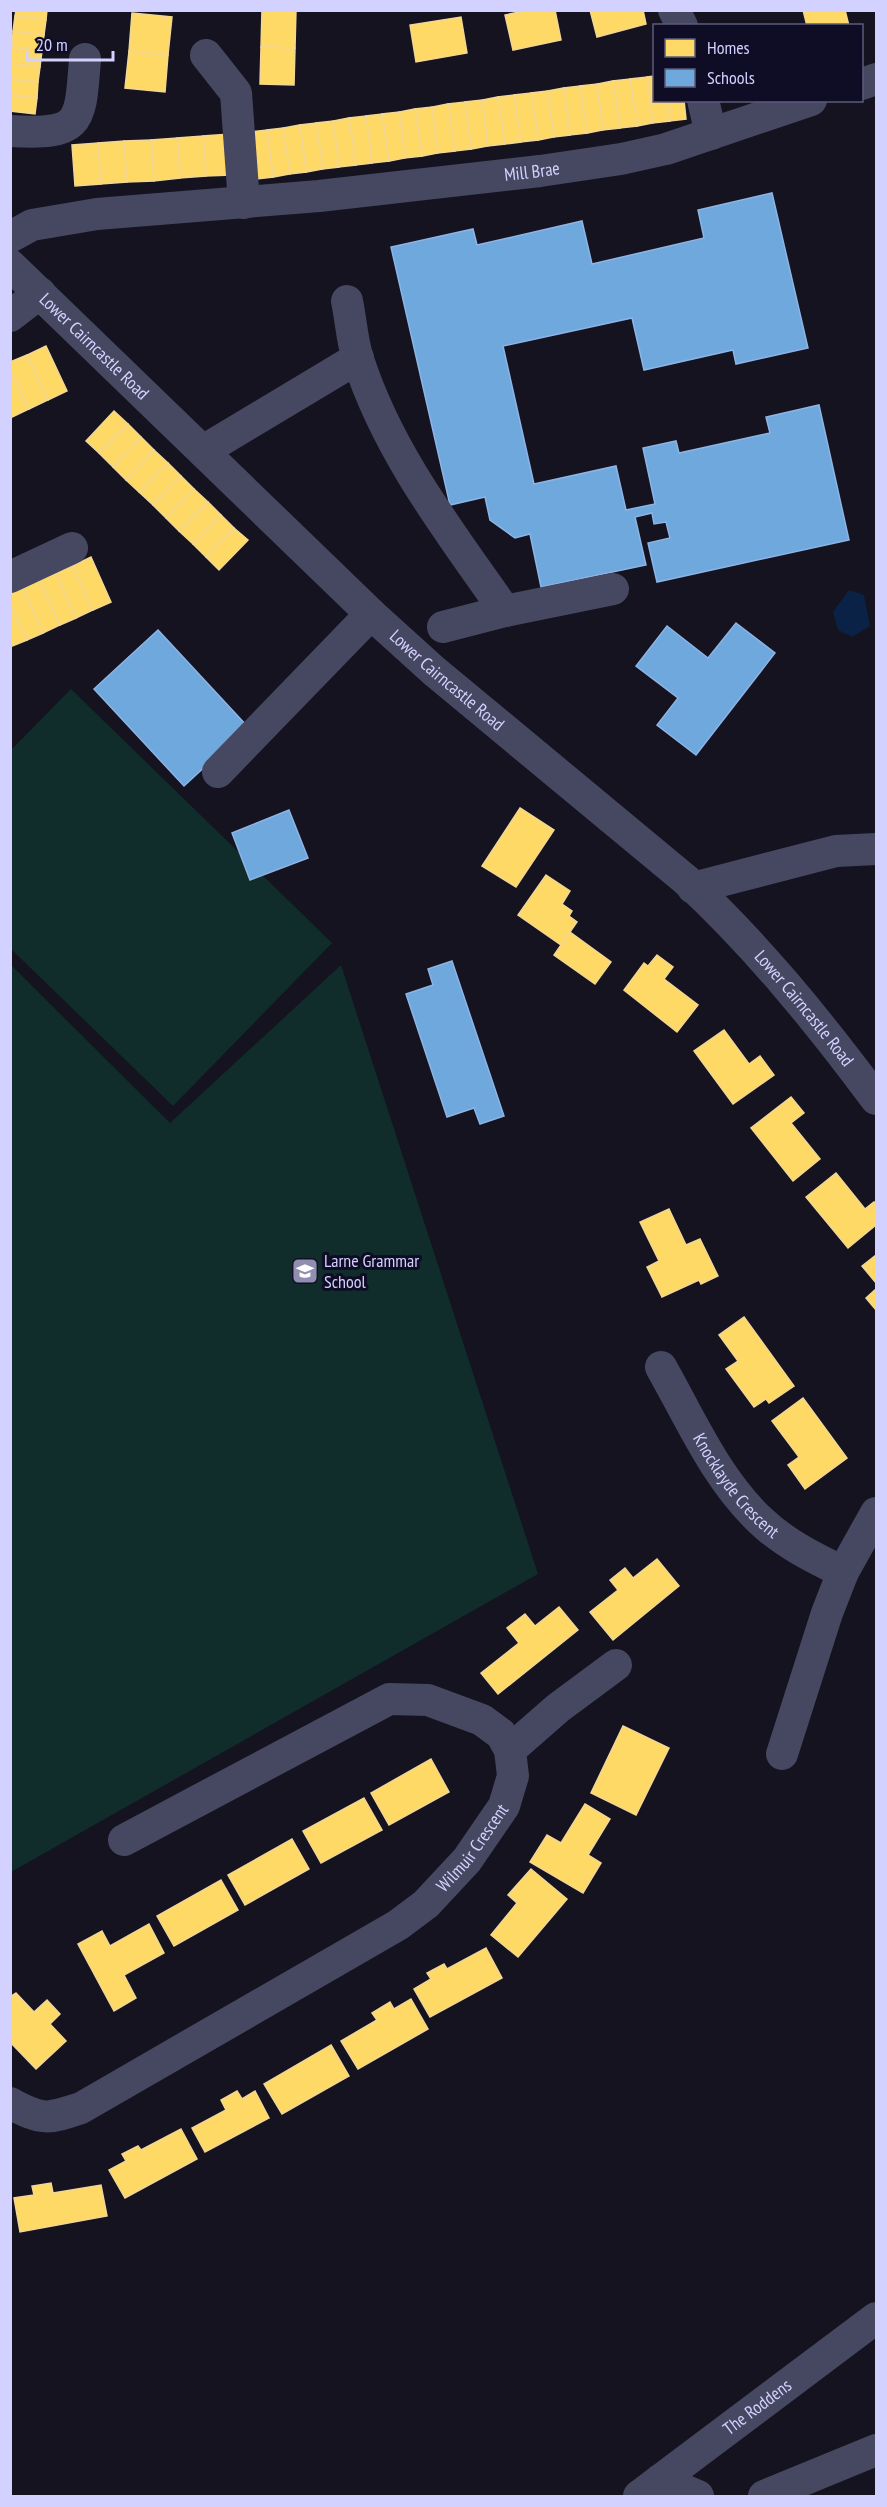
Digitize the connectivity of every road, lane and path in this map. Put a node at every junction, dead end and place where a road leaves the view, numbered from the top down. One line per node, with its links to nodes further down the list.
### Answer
1 (674, 10): 2 (street)
2 (681, 24)
3 (206, 55): 9 (street)
4 (85, 58): 7 (street)
5 (703, 102): 8 (street)
6 (805, 102): 8 (street, Mill Brae)
7 (10, 131)
8 (711, 134): 9 (street, Mill Brae)
9 (244, 203): 10 (street, Mill Brae)
10 (12, 231)
11 (10, 265): 12 (street, Lower Cairncastle Road)
12 (40, 293): 14 (street); 16 (street, Lower Cairncastle Road)
13 (347, 301): 15 (street)
14 (10, 316)
15 (358, 358): 16 (street); 20 (street)
16 (203, 452): 21 (street, Lower Cairncastle Road)
17 (72, 548): 18 (street)
18 (10, 578)
19 (613, 589): 20 (street)
20 (505, 611): 22 (street)
21 (371, 615): 23 (street); 25 (street, Lower Cairncastle Road)
22 (443, 627)
23 (218, 772)
24 (876, 849): 25 (street)
25 (693, 888): 26 (street, Lower Cairncastle Road)
26 (876, 1099)
27 (661, 1367): 29 (street, Knocklayde Crescent)
28 (876, 1513): 29 (street)
29 (843, 1572): 32 (street)
30 (616, 1665): 31 (street)
31 (510, 1749): 33 (street); 34 (street, Wilmuir Crescent)
32 (782, 1754)
33 (124, 1840)
34 (10, 2103)
35 (876, 2318): 37 (street, The Roddens)
36 (876, 2450): 38 (street)
37 (649, 2488): 39 (street)
38 (782, 2493)
39 (698, 2496)

